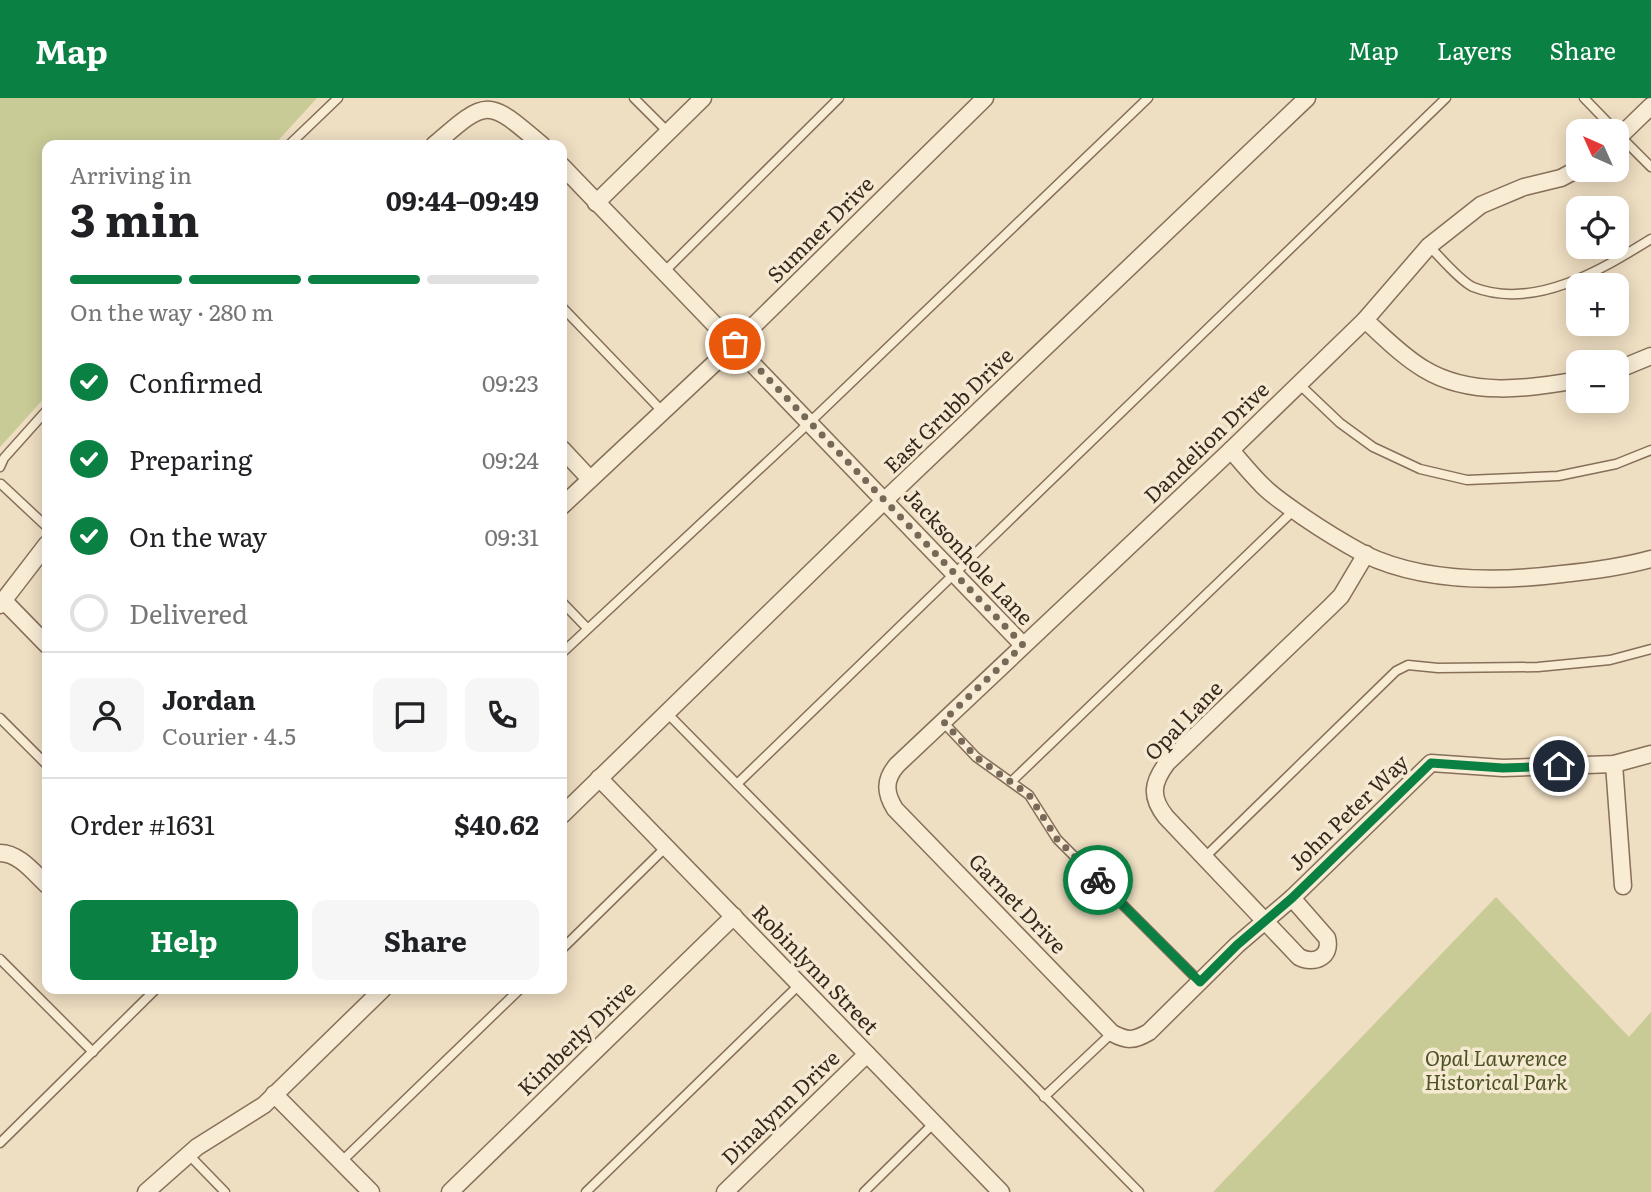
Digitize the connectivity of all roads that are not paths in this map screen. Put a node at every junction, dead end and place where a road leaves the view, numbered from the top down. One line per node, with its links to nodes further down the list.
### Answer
1 (338, 98): 14 (lane)
2 (634, 98): 13 (lane)
3 (703, 98): 13 (street)
4 (839, 98): 24 (lane)
5 (985, 98): 27 (street, Sumner Drive)
6 (1147, 98): 34 (lane)
7 (1307, 98): 41 (street, East Grubb Drive)
8 (1446, 98): 48 (lane)
9 (1584, 98): 11 (lane)
10 (1651, 106): 12 (street)
11 (1603, 119)
12 (1629, 125)
13 (668, 132): 21 (street)
14 (294, 140)
15 (438, 140): 16 (street)
16 (537, 140)
17 (1629, 146): 18 (lane)
18 (1651, 167)
19 (567, 171): 21 (street, Jacksonhole Lane)
20 (1566, 175): 23 (street, Dandelion Drive)
21 (596, 203): 24 (street, Jacksonhole Lane)
22 (1651, 239): 23 (lane)
23 (1429, 246): 26 (street, Dandelion Drive)
24 (664, 272): 27 (street, Jacksonhole Lane)
25 (567, 312): 32 (lane)
26 (1366, 320): 30 (street); 31 (street, Dandelion Drive)
27 (735, 344): 32 (street, Sumner Drive); 34 (street, Jacksonhole Lane)
28 (1651, 356): 29 (street)
29 (1629, 365)
30 (1566, 382)
31 (1299, 384): 35 (street, Dandelion Drive); 36 (lane)
32 (662, 411): 39 (street, Sumner Drive)
33 (42, 416): 38 (lane)
34 (810, 422): 41 (street, Jacksonhole Lane); 51 (lane)
35 (1231, 450): 43 (street); 53 (street, Dandelion Drive)
36 (1651, 450)
37 (567, 454): 39 (street)
38 (0, 467)
39 (590, 479): 42 (street, Sumner Drive)
40 (0, 484): 44 (lane)
41 (886, 500): 48 (street, Jacksonhole Lane); 56 (street, East Grubb Drive)
42 (567, 501)
43 (1294, 510): 46 (street); 63 (lane)
44 (42, 522)
45 (42, 551): 49 (street)
46 (1366, 554): 47 (street); 69 (street, Opal Lane)
47 (1651, 559)
48 (956, 574): 53 (street, Jacksonhole Lane); 64 (lane)
49 (2, 603): 52 (street)
50 (567, 608): 51 (lane)
51 (587, 628): 54 (lane)
52 (42, 640)
53 (1023, 645): 58 (street, Dandelion Drive)
54 (567, 648)
55 (1651, 649): 69 (lane)
56 (667, 713): 62 (street, East Grubb Drive); 64 (lane)
57 (1, 720): 60 (lane)
58 (943, 721): 63 (lane); 65 (street, Dandelion Drive)
59 (1651, 754): 61 (street, John Peter Way)
60 (42, 760)
61 (1614, 764): 71 (street); 72 (street, John Peter Way)
62 (599, 778): 66 (street, East Grubb Drive); 67 (street, Robinlynn Street)
63 (1011, 782): 77 (lane)
64 (737, 783): 87 (lane)
65 (886, 785): 82 (street, Garnet Drive)
66 (567, 810)
67 (666, 847): 73 (street, Robinlynn Street); 75 (lane)
68 (0, 853): 70 (street)
69 (1204, 858): 74 (street, Opal Lane)
70 (42, 881)
71 (1623, 886)
72 (1292, 898): 74 (street, John Peter Way); 74 (street, Opal Lane)
73 (733, 916): 78 (street, Robinlynn Street); 95 (street, Kimberly Drive)
74 (1264, 922): 77 (street, John Peter Way)
75 (567, 943)
76 (0, 959): 84 (lane)
77 (1200, 982): 83 (street, John Peter Way)
78 (800, 984): 85 (street, Robinlynn Street); 96 (lane)
79 (151, 994): 84 (lane)
80 (378, 994): 86 (street)
81 (515, 994): 91 (lane)
82 (1112, 1032): 83 (street, Garnet Drive); 87 (lane)
83 (1132, 1041)
84 (93, 1052): 89 (lane)
85 (867, 1054): 88 (street, Robinlynn Street); 97 (street, Dinalynn Drive)
86 (274, 1094): 90 (street); 91 (street)
87 (1044, 1097): 100 (lane)
88 (934, 1123): 98 (lane); 99 (street, Robinlynn Street)
89 (0, 1143)
90 (188, 1154): 92 (street); 93 (lane)
91 (341, 1162): 94 (street)
92 (146, 1192)
93 (225, 1192)
94 (371, 1192)
95 (450, 1192)
96 (586, 1192)
97 (725, 1192)
98 (864, 1192)
99 (1001, 1192)
100 (1139, 1192)

